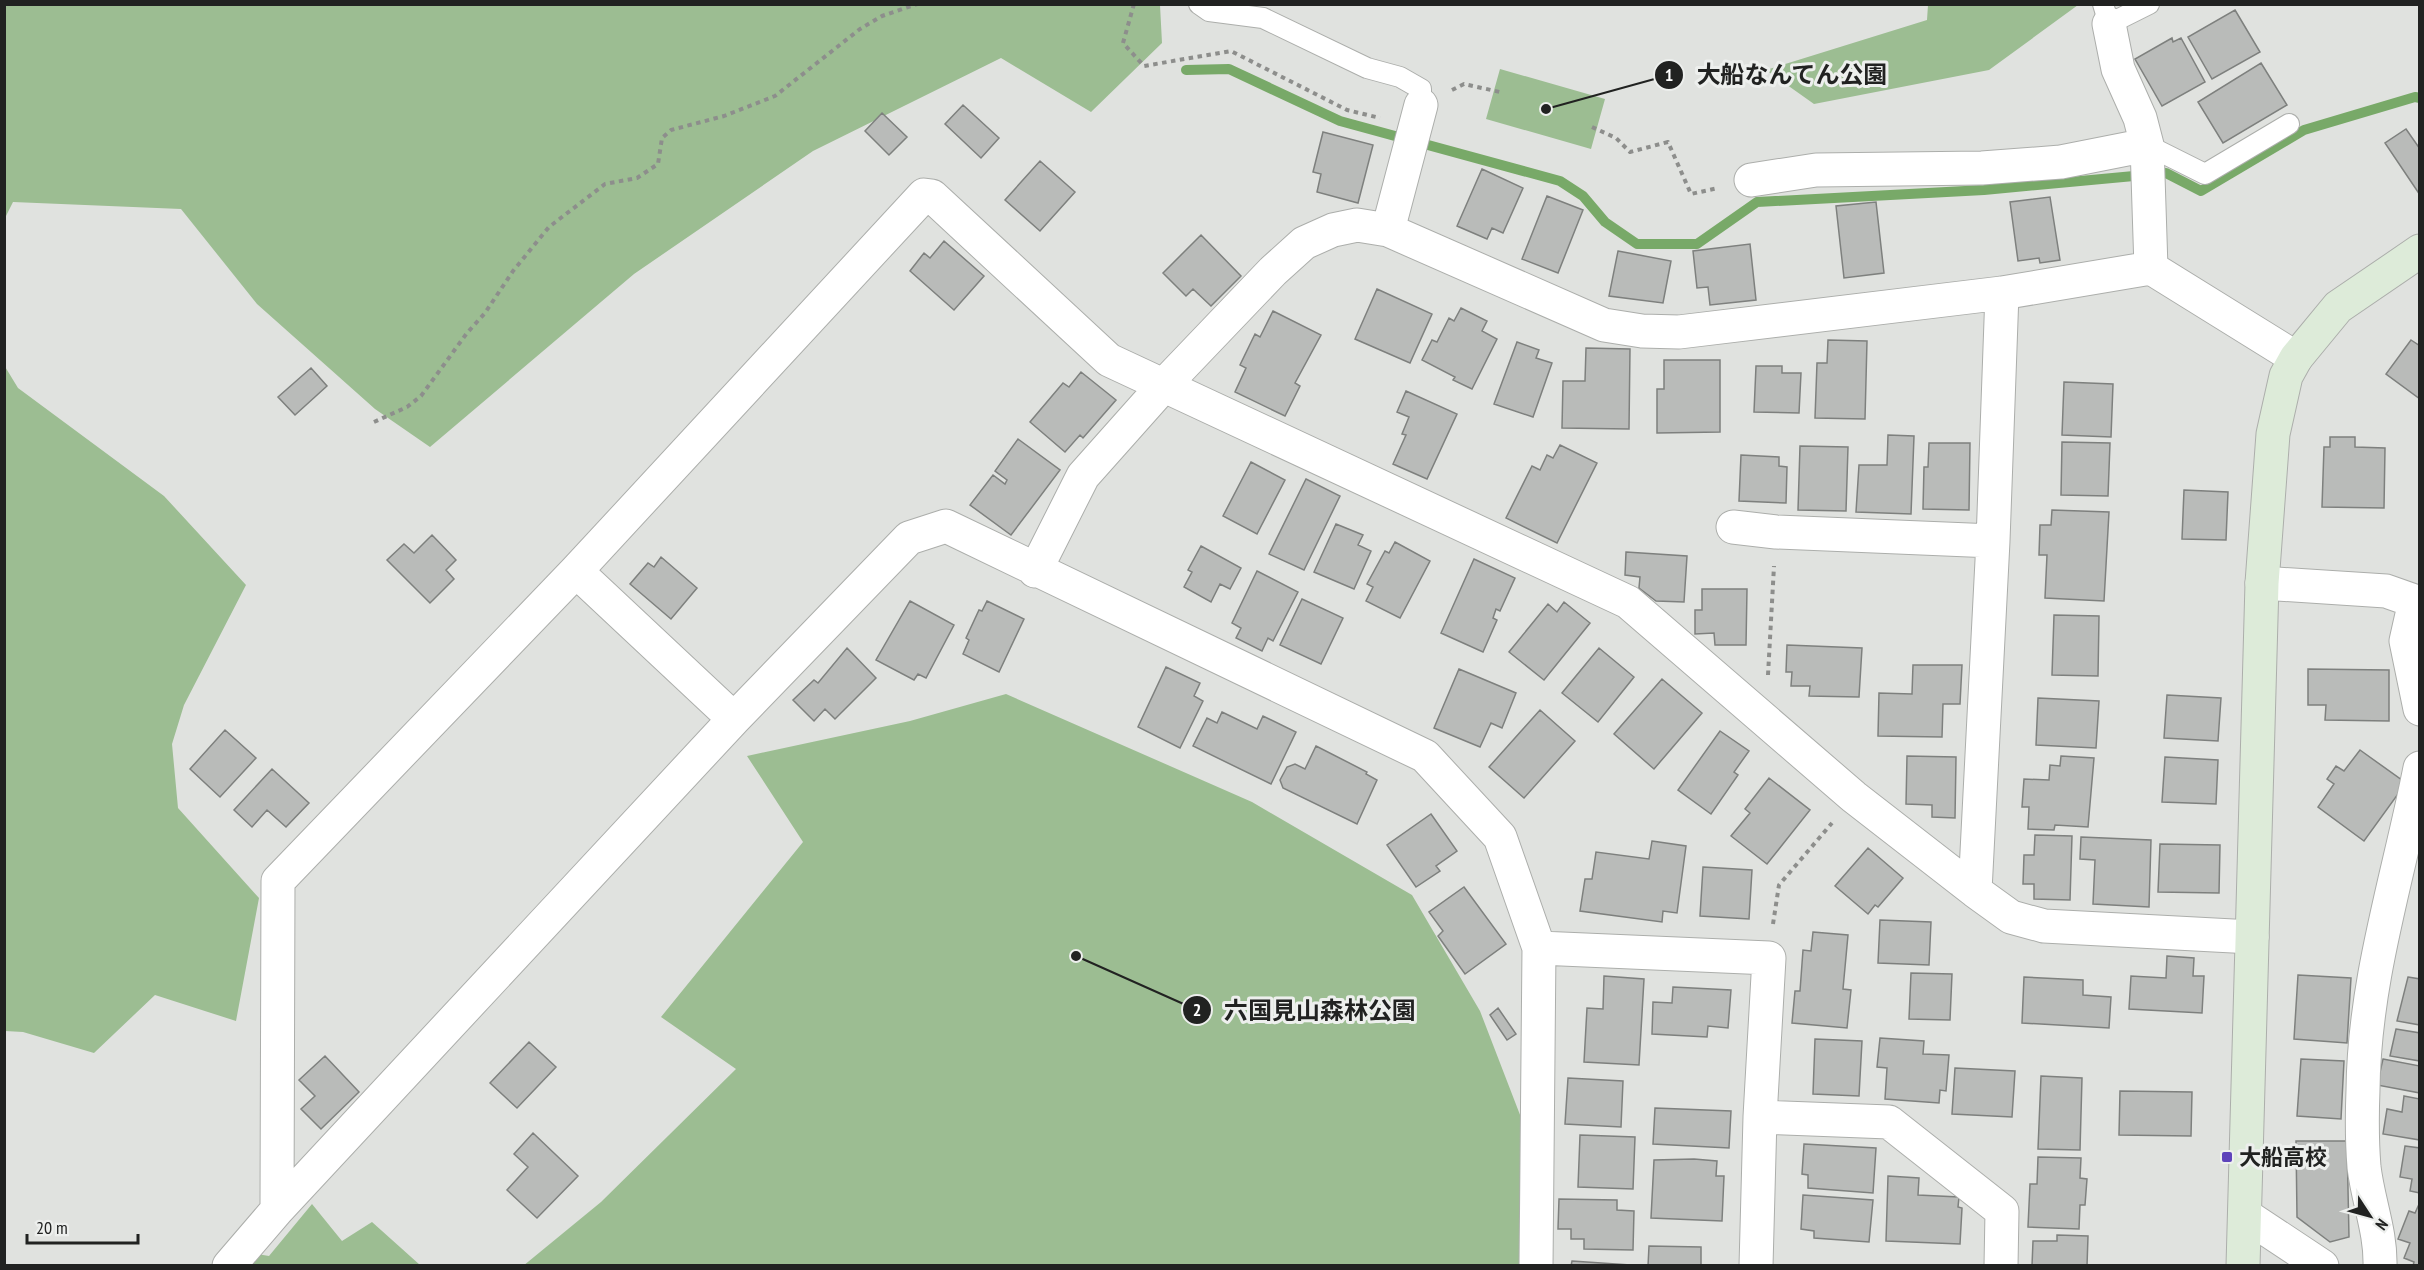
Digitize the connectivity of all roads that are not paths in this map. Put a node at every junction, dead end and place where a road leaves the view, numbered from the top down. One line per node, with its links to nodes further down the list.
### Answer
1 (1200, 4): 4 (lane)
2 (2149, 4): 3 (lane)
3 (2106, 14): 6 (street)
4 (1418, 115): 8 (street)
5 (2289, 124): 6 (lane)
6 (2147, 145): 7 (street); 10 (street)
7 (1751, 180)
8 (1388, 230): 11 (street); 13 (street)
9 (2420, 251): 12 (street)
10 (2151, 268): 11 (street); 12 (street)
11 (2002, 292): 15 (street)
12 (2296, 358): 18 (street)
13 (1164, 385): 16 (street); 17 (street); 23 (street)
14 (1733, 527): 15 (street)
15 (1993, 541): 23 (street)
16 (1035, 571): 21 (street); 25 (street)
17 (576, 572): 21 (street); 27 (street)
18 (2262, 583): 19 (street); 24 (street)
19 (2417, 602): 20 (street)
20 (2420, 709)
21 (734, 719): 27 (street)
22 (2420, 768): 35 (street)
23 (1975, 891): 24 (street)
24 (2252, 937): 28 (street)
25 (1539, 948): 26 (street); 30 (street)
26 (1760, 1117): 31 (street); 32 (street)
27 (277, 1210): 29 (street)
28 (2245, 1215): 33 (street); 34 (street)
29 (230, 1266)
30 (1536, 1266)
31 (1756, 1266)
32 (2001, 1266)
33 (2243, 1266)
34 (2322, 1266)
35 (2380, 1266)

